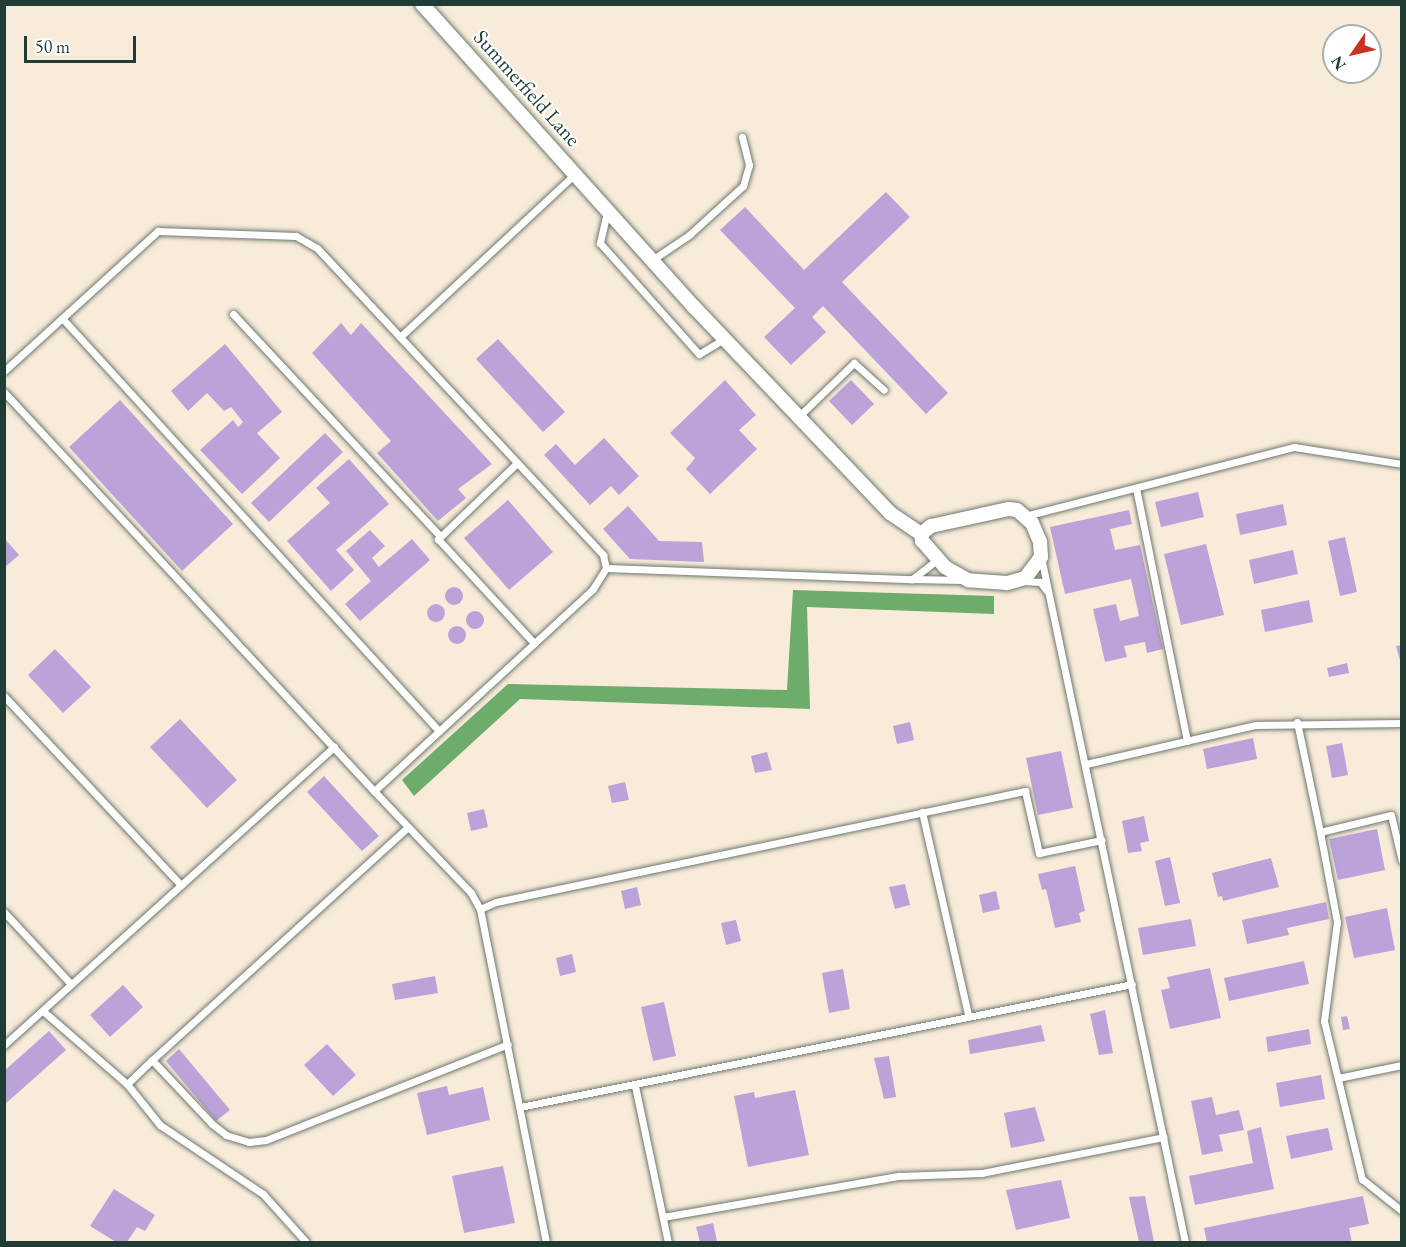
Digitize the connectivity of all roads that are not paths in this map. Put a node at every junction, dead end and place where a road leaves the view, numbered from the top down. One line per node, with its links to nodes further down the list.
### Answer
1 (422, 4): 3 (street, Summerfield Lane)
2 (742, 137): 5 (lane)
3 (576, 173): 4 (street, Summerfield Lane); 8 (lane)
4 (607, 209): 5 (street, Summerfield Lane); 9 (lane)
5 (652, 260): 9 (street, Summerfield Lane)
6 (233, 314): 19 (lane)
7 (62, 318): 8 (lane); 10 (lane); 31 (lane)
8 (399, 337): 14 (lane)
9 (724, 339): 13 (street, Summerfield Lane)
10 (4, 371)
11 (884, 390): 13 (lane)
12 (4, 392): 33 (lane)
13 (798, 417): 18 (street, Summerfield Lane)
14 (517, 464): 19 (lane); 22 (lane)
15 (1401, 464): 16 (lane)
16 (1136, 488): 17 (lane); 32 (lane)
17 (1025, 516): 18 (street); 20 (street)
18 (921, 534): 21 (street)
19 (440, 536): 27 (lane)
20 (1041, 557): 25 (street); 26 (lane)
21 (938, 559): 23 (lane); 24 (street)
22 (606, 567): 23 (lane); 27 (lane)
23 (912, 579): 24 (lane)
24 (968, 580): 25 (street)
25 (1007, 583): 26 (lane)
26 (1053, 604): 34 (lane)
27 (534, 643): 31 (lane)
28 (4, 696): 41 (lane)
29 (1297, 722): 30 (lane); 32 (lane); 38 (lane)
30 (1401, 723)
31 (439, 731): 35 (lane)
32 (1187, 741): 34 (lane)
33 (334, 747): 35 (lane); 41 (lane)
34 (1086, 764): 39 (lane)
35 (374, 791): 37 (lane)
36 (922, 812): 39 (lane); 42 (lane); 47 (lane)
37 (408, 827): 42 (lane); 50 (lane)
38 (1320, 832): 40 (lane); 52 (lane)
39 (1102, 840): 45 (lane)
40 (1401, 861)
41 (181, 885): 44 (lane)
42 (480, 909): 48 (lane)
43 (4, 912): 44 (lane)
44 (71, 984): 46 (lane)
45 (1132, 984): 47 (lane); 56 (lane)
46 (43, 1011): 49 (lane); 53 (lane)
47 (968, 1015): 54 (lane)
48 (508, 1044): 50 (lane); 55 (lane)
49 (4, 1045)
50 (152, 1060): 53 (lane)
51 (1401, 1065): 52 (lane)
52 (1338, 1078): 57 (lane)
53 (127, 1084): 59 (lane)
54 (635, 1086): 55 (lane); 58 (lane)
55 (520, 1107): 60 (lane)
56 (1163, 1137): 58 (lane); 62 (lane)
57 (1401, 1211)
58 (663, 1217): 61 (lane)
59 (306, 1242)
60 (546, 1242)
61 (668, 1242)
62 (1185, 1242)

